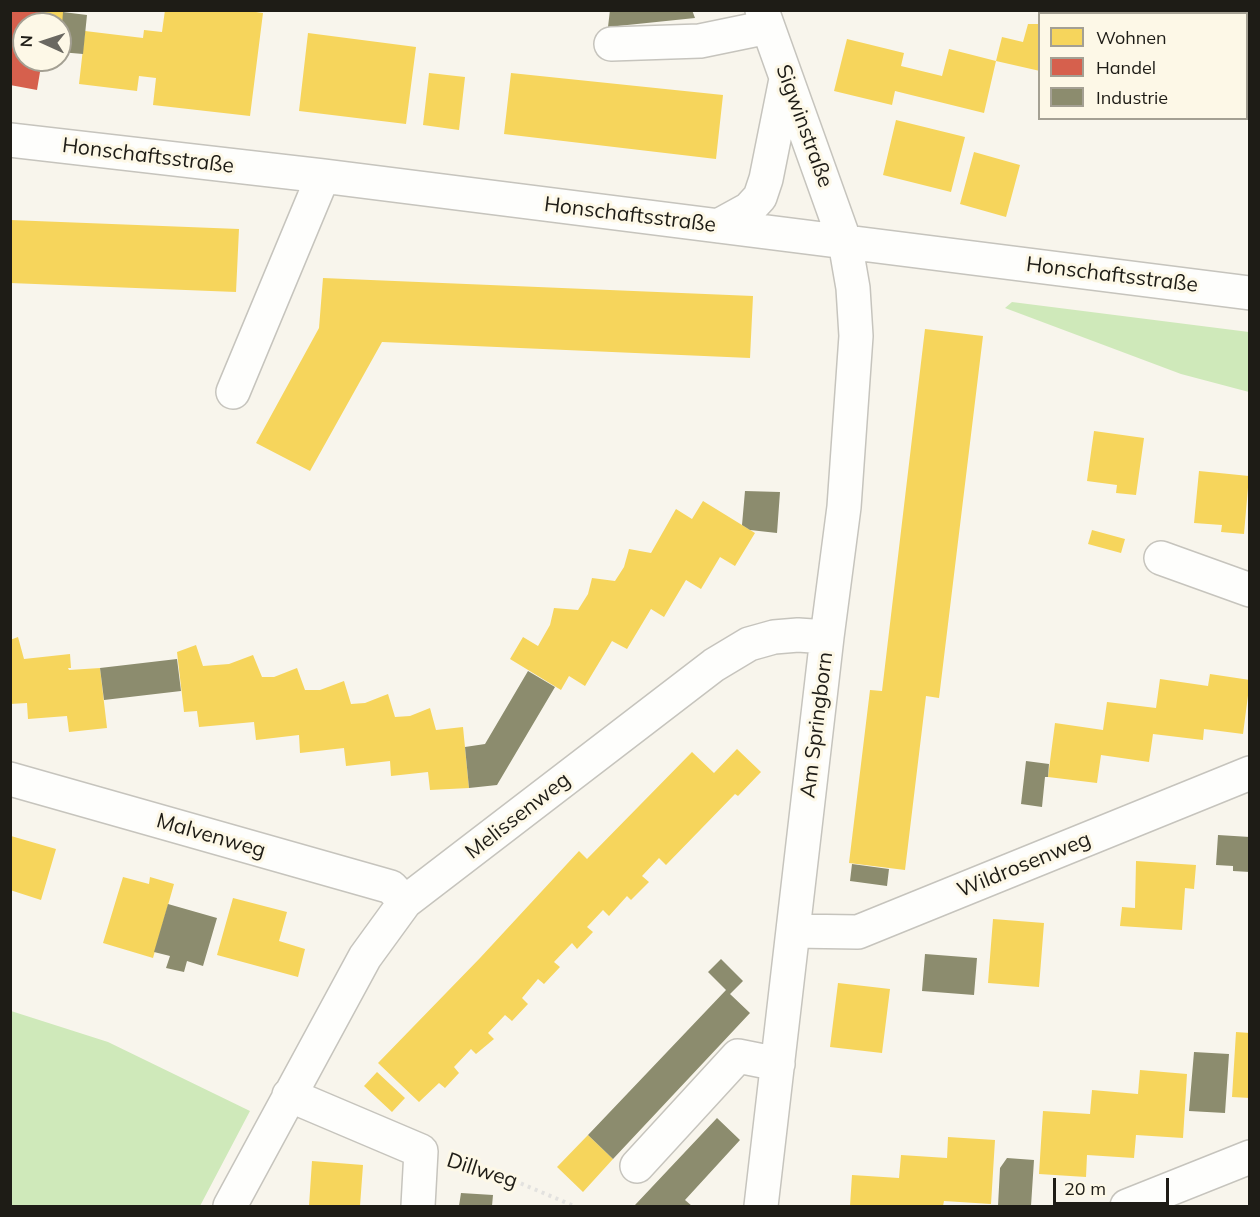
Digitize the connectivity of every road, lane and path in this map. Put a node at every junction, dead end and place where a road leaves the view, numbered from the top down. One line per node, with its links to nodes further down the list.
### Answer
1 (765, 19): 2 (street); 3 (street, Sigwinstraße)
2 (611, 44)
3 (786, 77): 6 (street); 7 (street, Sigwinstraße)
4 (10, 140): 5 (street, Honschaftsstraße)
5 (323, 176): 6 (street, Honschaftsstraße); 9 (street)
6 (718, 226): 7 (street, Honschaftsstraße)
7 (845, 242): 8 (street, Honschaftsstraße); 12 (street, Am Springborn)
8 (1250, 293)
9 (233, 392)
10 (1161, 558): 11 (street)
11 (1250, 590)
12 (827, 637): 15 (street, Melissenweg); 16 (street, Am Springborn)
13 (1250, 773): 16 (street, Wildrosenweg)
14 (10, 779): 15 (street, Malvenweg)
15 (405, 902): 18 (street, Melissenweg)
16 (793, 931): 17 (street, Am Springborn)
17 (778, 1064): 21 (street); 25 (street, Am Springborn)
18 (289, 1095): 19 (street); 22 (street, Melissenweg)
19 (421, 1151): 23 (street); 24 (path, Dillweg)
20 (1250, 1157): 26 (street)
21 (637, 1166)
22 (230, 1206)
23 (418, 1206)
24 (574, 1206)
25 (761, 1206)
26 (1127, 1206)

